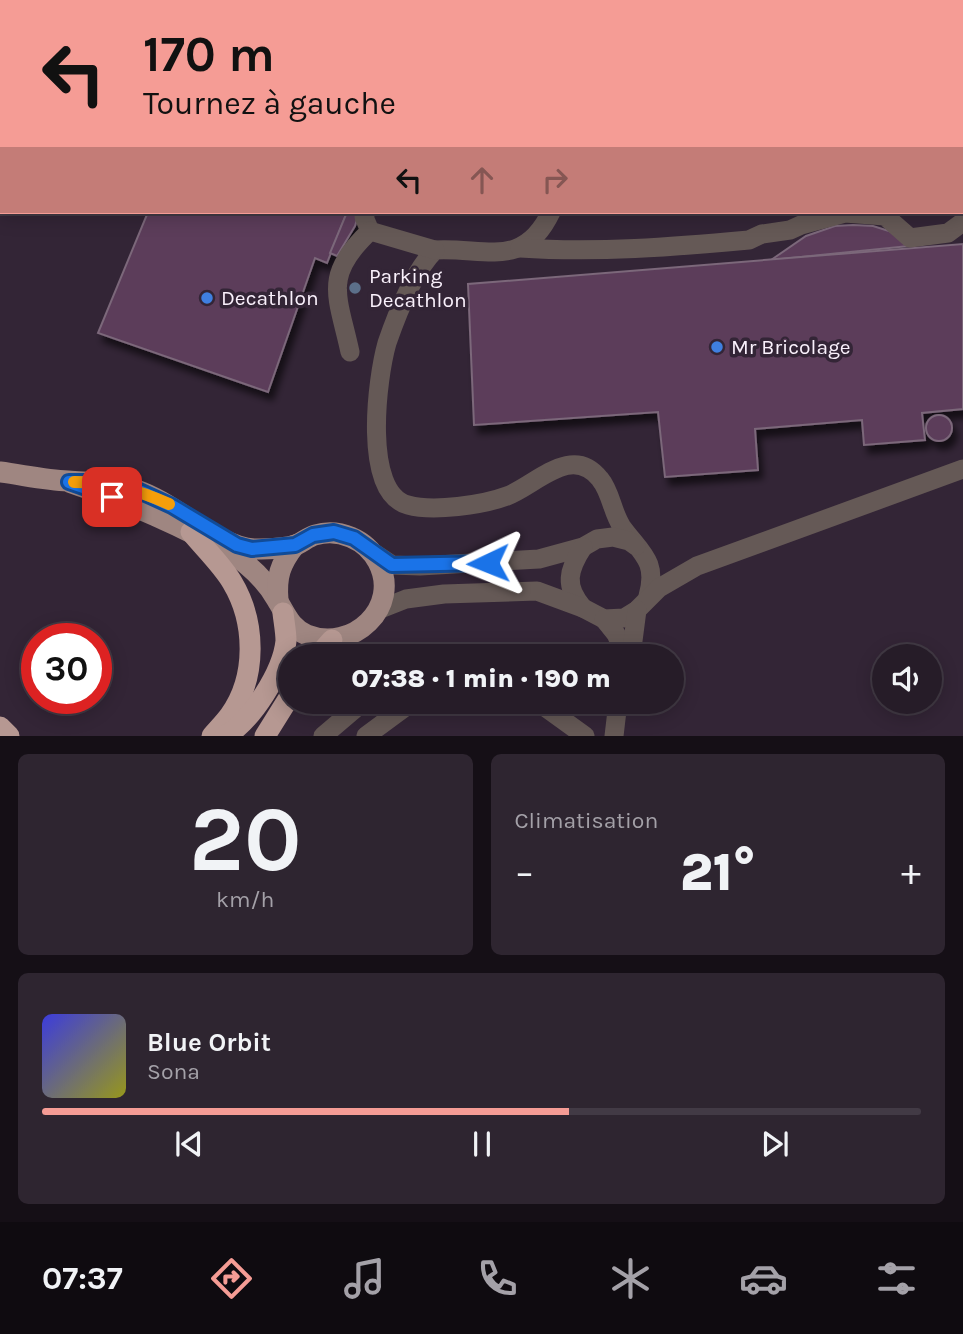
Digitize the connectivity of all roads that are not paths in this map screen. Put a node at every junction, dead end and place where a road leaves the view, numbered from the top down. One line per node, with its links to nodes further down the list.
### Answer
1 (550, 214): 6 (street)
2 (841, 214): 6 (street)
3 (858, 214): 5 (street)
4 (368, 221): 7 (street); 8 (street)
5 (963, 222)
6 (520, 248): 7 (street)
7 (435, 250): 12 (street)
8 (350, 352)
9 (963, 469): 18 (street)
10 (8, 473): 11 (main road)
11 (69, 482): 13 (main road); 15 (main road)
12 (611, 504): 14 (street); 17 (street)
13 (191, 532): 20 (main road); 35 (highway)
14 (590, 543): 16 (street); 17 (street); 21 (street)
15 (295, 545): 16 (main road); 20 (main road)
16 (371, 551): 22 (main road)
17 (646, 559): 18 (street); 19 (street)
18 (697, 566): 19 (street)
19 (642, 603): 23 (street); 27 (street)
20 (280, 607): 24 (main road); 36 (highway)
21 (583, 608): 22 (street); 23 (street)
22 (378, 610): 24 (main road)
23 (604, 619): 26 (street)
24 (332, 640): 25 (highway)
25 (328, 644)
26 (622, 644)
27 (632, 644)
28 (279, 714): 37 (highway)
29 (349, 714): 38 (street)
30 (396, 714): 39 (street)
31 (555, 714): 40 (street)
32 (617, 714): 41 (street)
33 (0, 727): 34 (highway)
34 (9, 736)
35 (212, 736)
36 (225, 736)
37 (265, 736)
38 (323, 736)
39 (366, 736)
40 (585, 736)
41 (614, 736)

